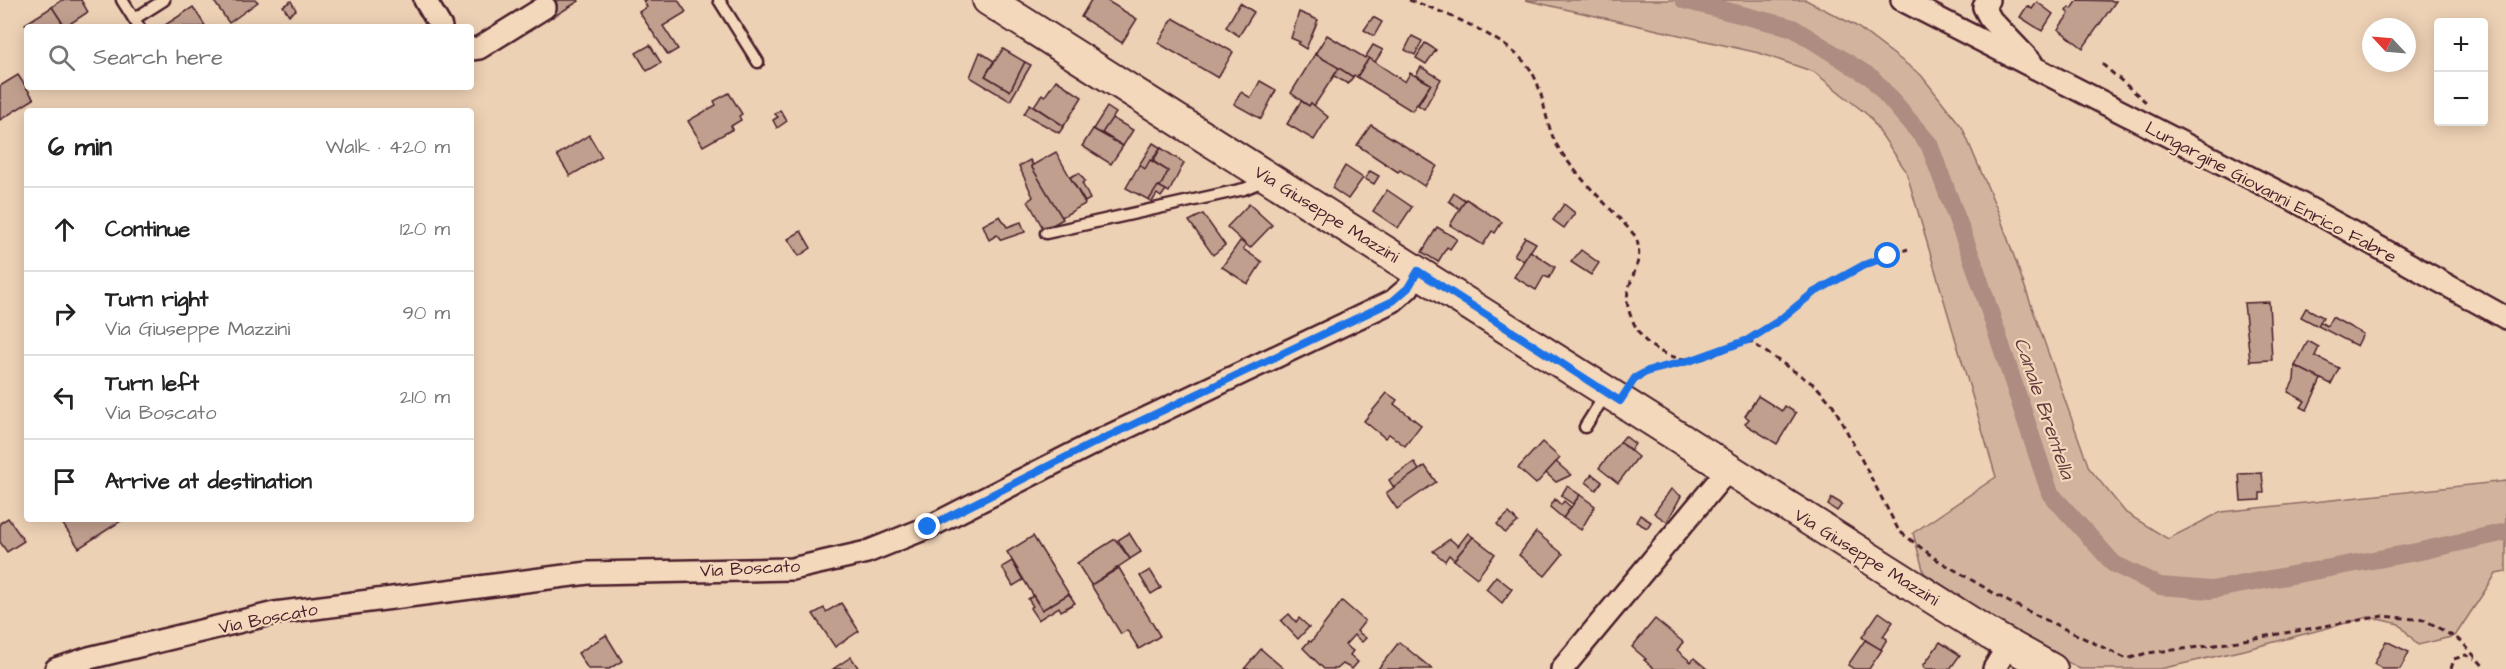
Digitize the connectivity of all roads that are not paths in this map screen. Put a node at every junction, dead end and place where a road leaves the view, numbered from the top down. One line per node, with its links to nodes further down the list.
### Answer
1 (122, 0): 9 (lane)
2 (164, 0): 9 (lane)
3 (425, 0): 10 (street)
4 (719, 0): 12 (lane)
5 (988, 0): 14 (main road, Via Giuseppe Mazzini)
6 (1902, 0): 13 (street, Lungargine Giovanni Enrico Fabre)
7 (1988, 0): 13 (street, Lungargine Giovanni Enrico Fabre)
8 (545, 7): 11 (street)
9 (137, 23)
10 (439, 24)
11 (474, 49)
12 (758, 62)
13 (2035, 69): 17 (street, Lungargine Giovanni Enrico Fabre)
14 (1263, 173): 15 (lane); 16 (main road, Via Giuseppe Mazzini)
15 (1046, 233)
16 (1418, 271): 18 (main road, Via Giuseppe Mazzini); 22 (street, Via Boscato)
17 (2506, 318)
18 (1614, 396): 19 (lane); 20 (main road, Via Giuseppe Mazzini)
19 (1585, 427)
20 (1725, 468): 21 (main road, Via Giuseppe Mazzini); 23 (street)
21 (2001, 657): 24 (main road, Via Giuseppe Mazzini)
22 (56, 669)
23 (1562, 669)
24 (2052, 669)

